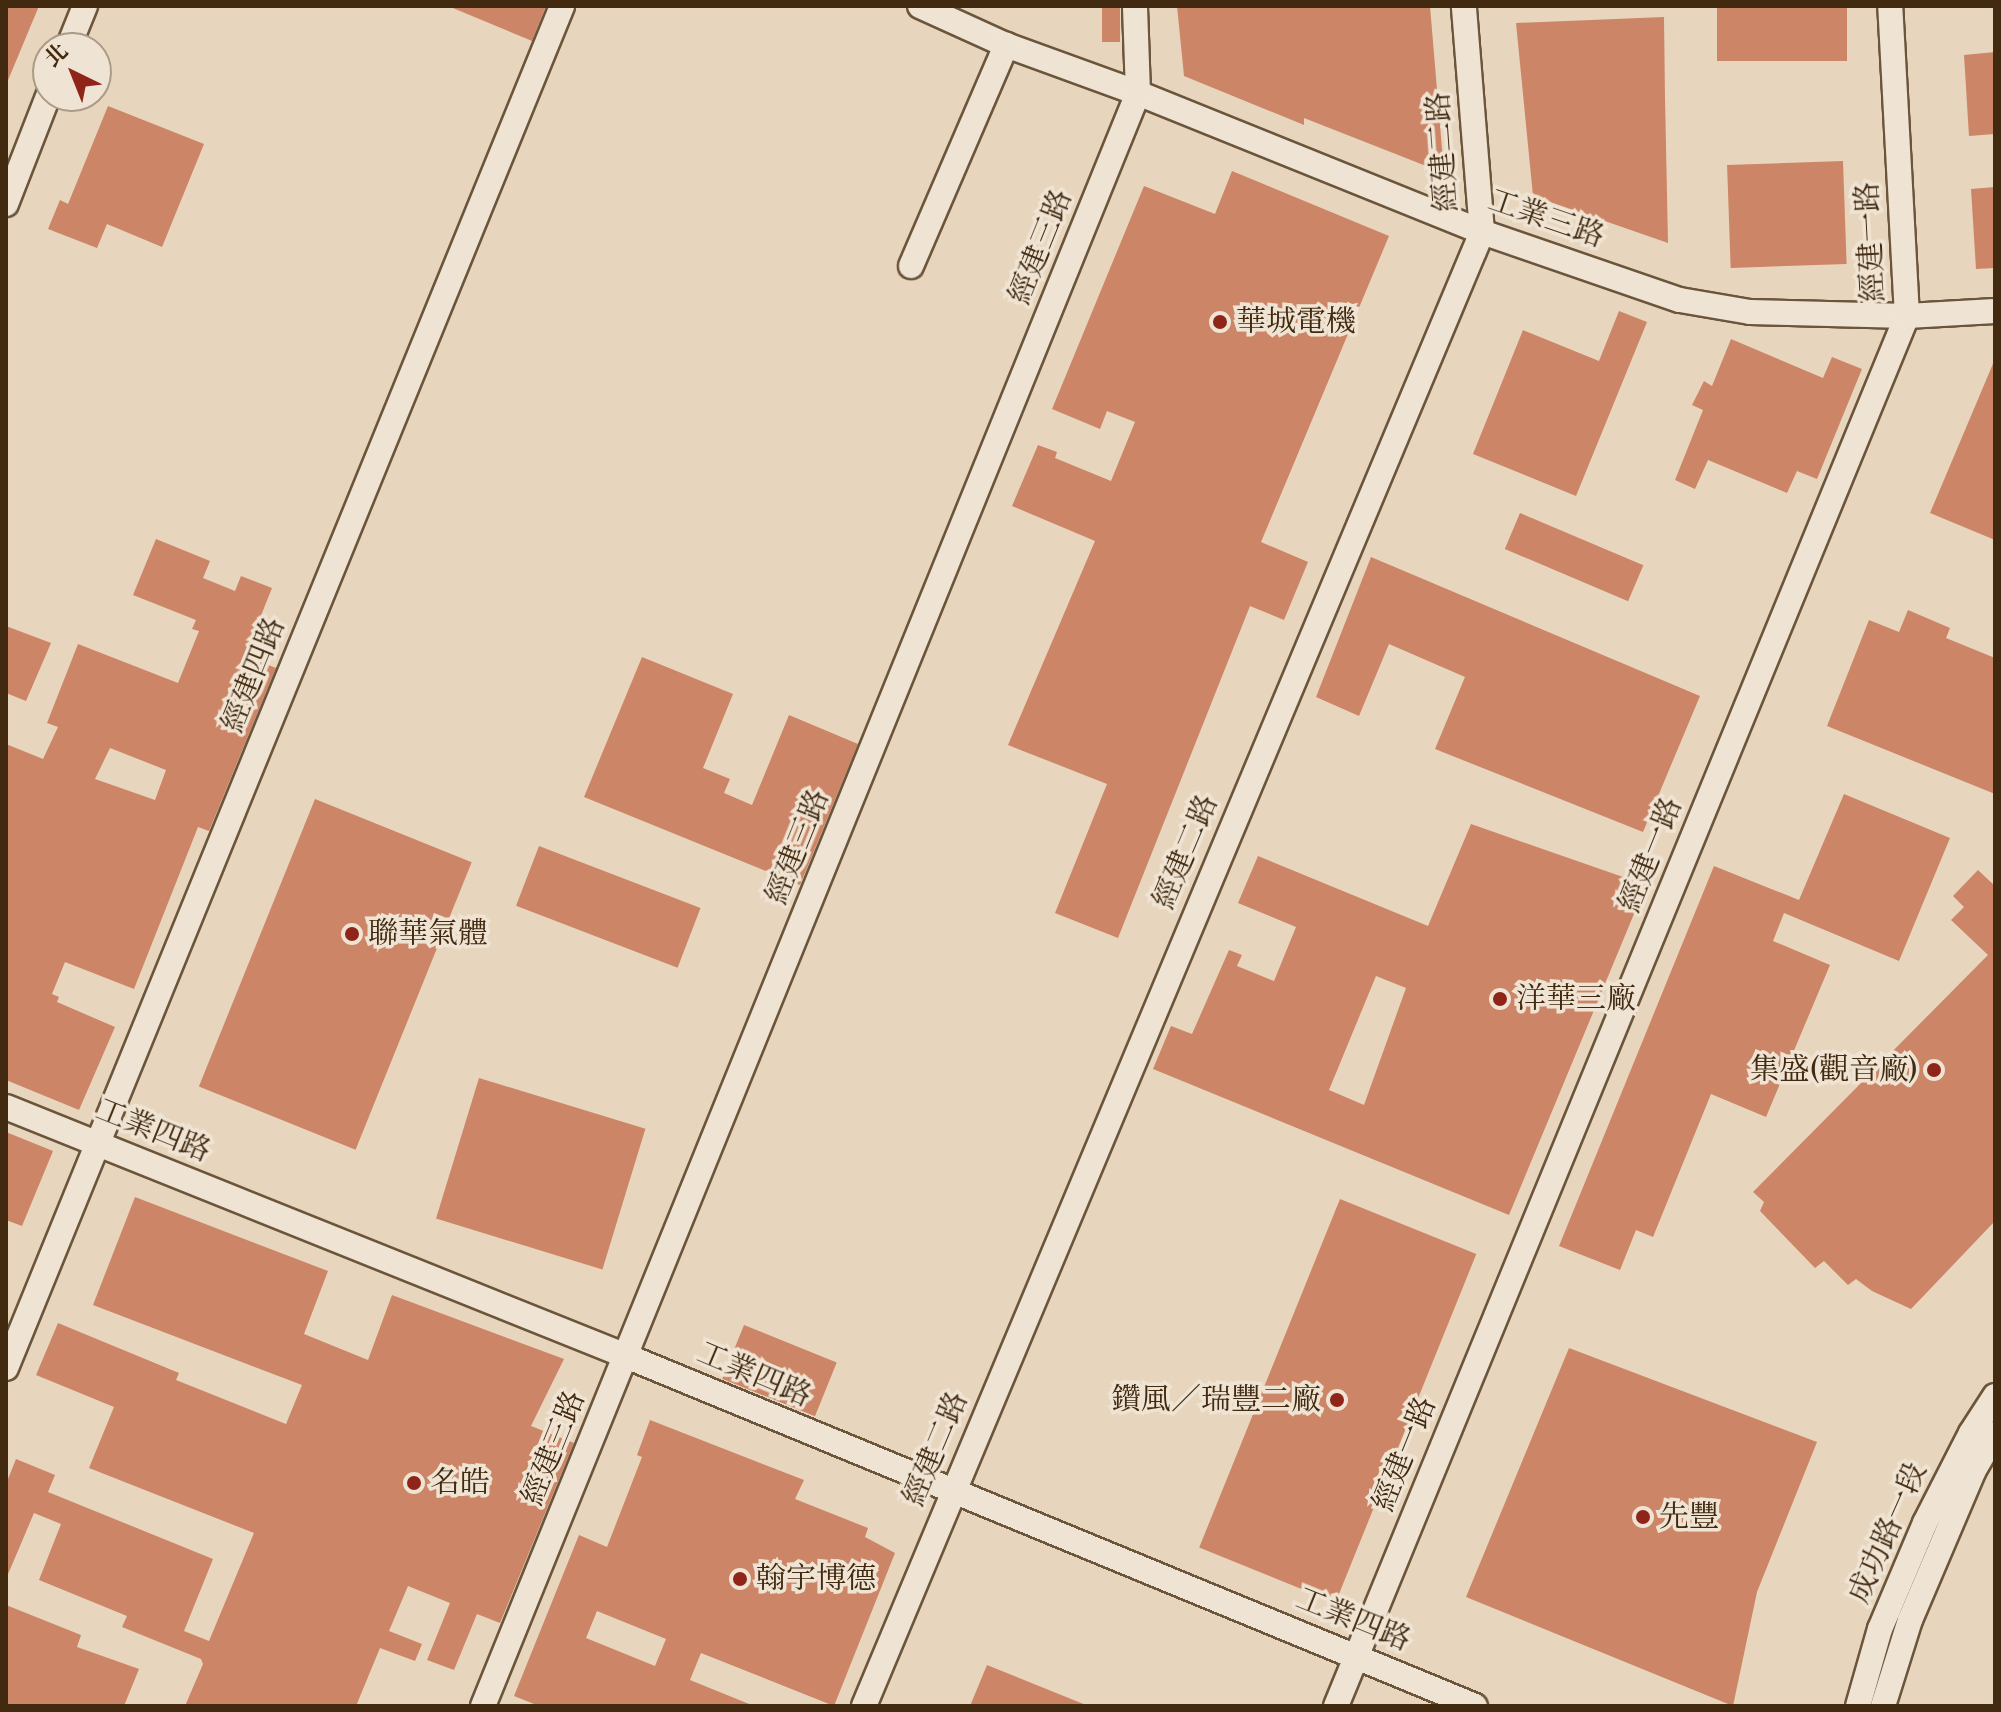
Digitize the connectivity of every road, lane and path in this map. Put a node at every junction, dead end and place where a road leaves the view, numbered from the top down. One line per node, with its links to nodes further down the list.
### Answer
1 (85, 6): 7 (street)
2 (562, 6): 17 (street, 經建四路)
3 (920, 6): 8 (street, 工業三路)
4 (1135, 6): 9 (street, 經建三路)
5 (1464, 6): 12 (street, 經建二路)
6 (1890, 6): 15 (street, 經建一路)
7 (74, 32)
8 (1006, 45): 9 (street, 工業三路); 13 (street)
9 (1138, 93): 12 (street, 工業三路); 18 (street, 經建三路)
10 (42, 112): 11 (street)
11 (6, 204)
12 (1482, 232): 15 (street, 工業三路); 22 (street, 經建二路)
13 (911, 266)
14 (1995, 311): 15 (street, 工業三路)
15 (1907, 316): 23 (street, 經建一路)
16 (6, 1107): 17 (street, 工業四路)
17 (96, 1143): 18 (street, 工業四路); 19 (street, 經建四路)
18 (626, 1356): 22 (street, 工業四路); 24 (street, 經建三路)
19 (6, 1368)
20 (1995, 1396): 28 (street, 成功路一段)
21 (1995, 1434): 29 (street, 成功路一段)
22 (952, 1492): 23 (street, 工業四路); 25 (street, 經建二路)
23 (1356, 1656): 26 (street, 經建一路); 27 (street, 工業四路)
24 (483, 1706)
25 (864, 1706)
26 (1336, 1706)
27 (1475, 1706)
28 (1858, 1706)
29 (1883, 1706)

